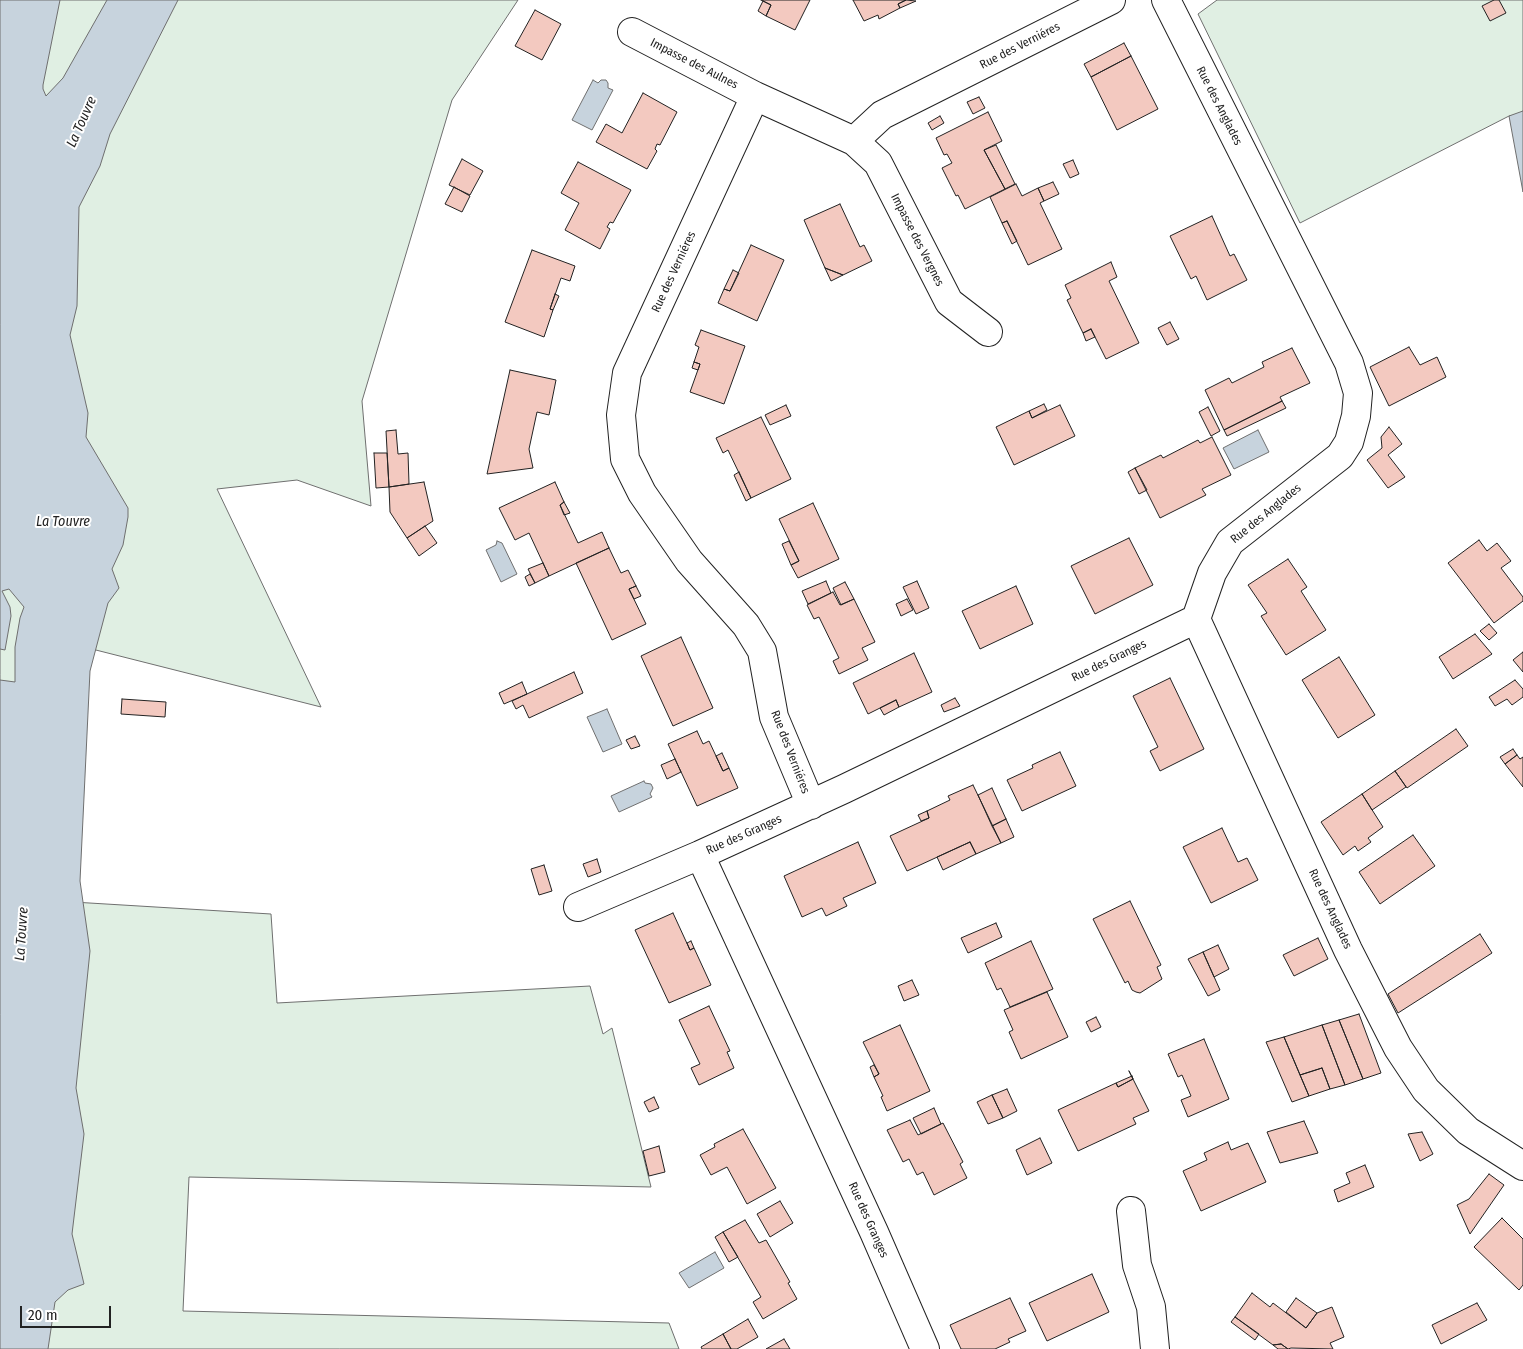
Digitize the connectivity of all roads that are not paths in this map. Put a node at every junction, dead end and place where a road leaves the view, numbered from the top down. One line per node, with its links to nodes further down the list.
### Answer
1 (1111, 0): 5 (street, Rue des Verniéres)
2 (1166, 0): 7 (street, Rue des Anglades)
3 (632, 32): 4 (street, Impasse des Aulnes)
4 (755, 96): 5 (street); 8 (street, Rue des Verniéres)
5 (854, 140): 6 (street, Impasse des Vergnes)
6 (988, 332)
7 (1196, 619): 8 (street, Rue des Granges); 11 (street, Rue des Anglades)
8 (811, 805): 9 (street, Rue des Granges)
9 (700, 855): 10 (street); 13 (street, Rue des Granges)
10 (578, 907)
11 (1523, 1166)
12 (1131, 1211): 14 (street)
13 (925, 1349)
14 (1155, 1349)

